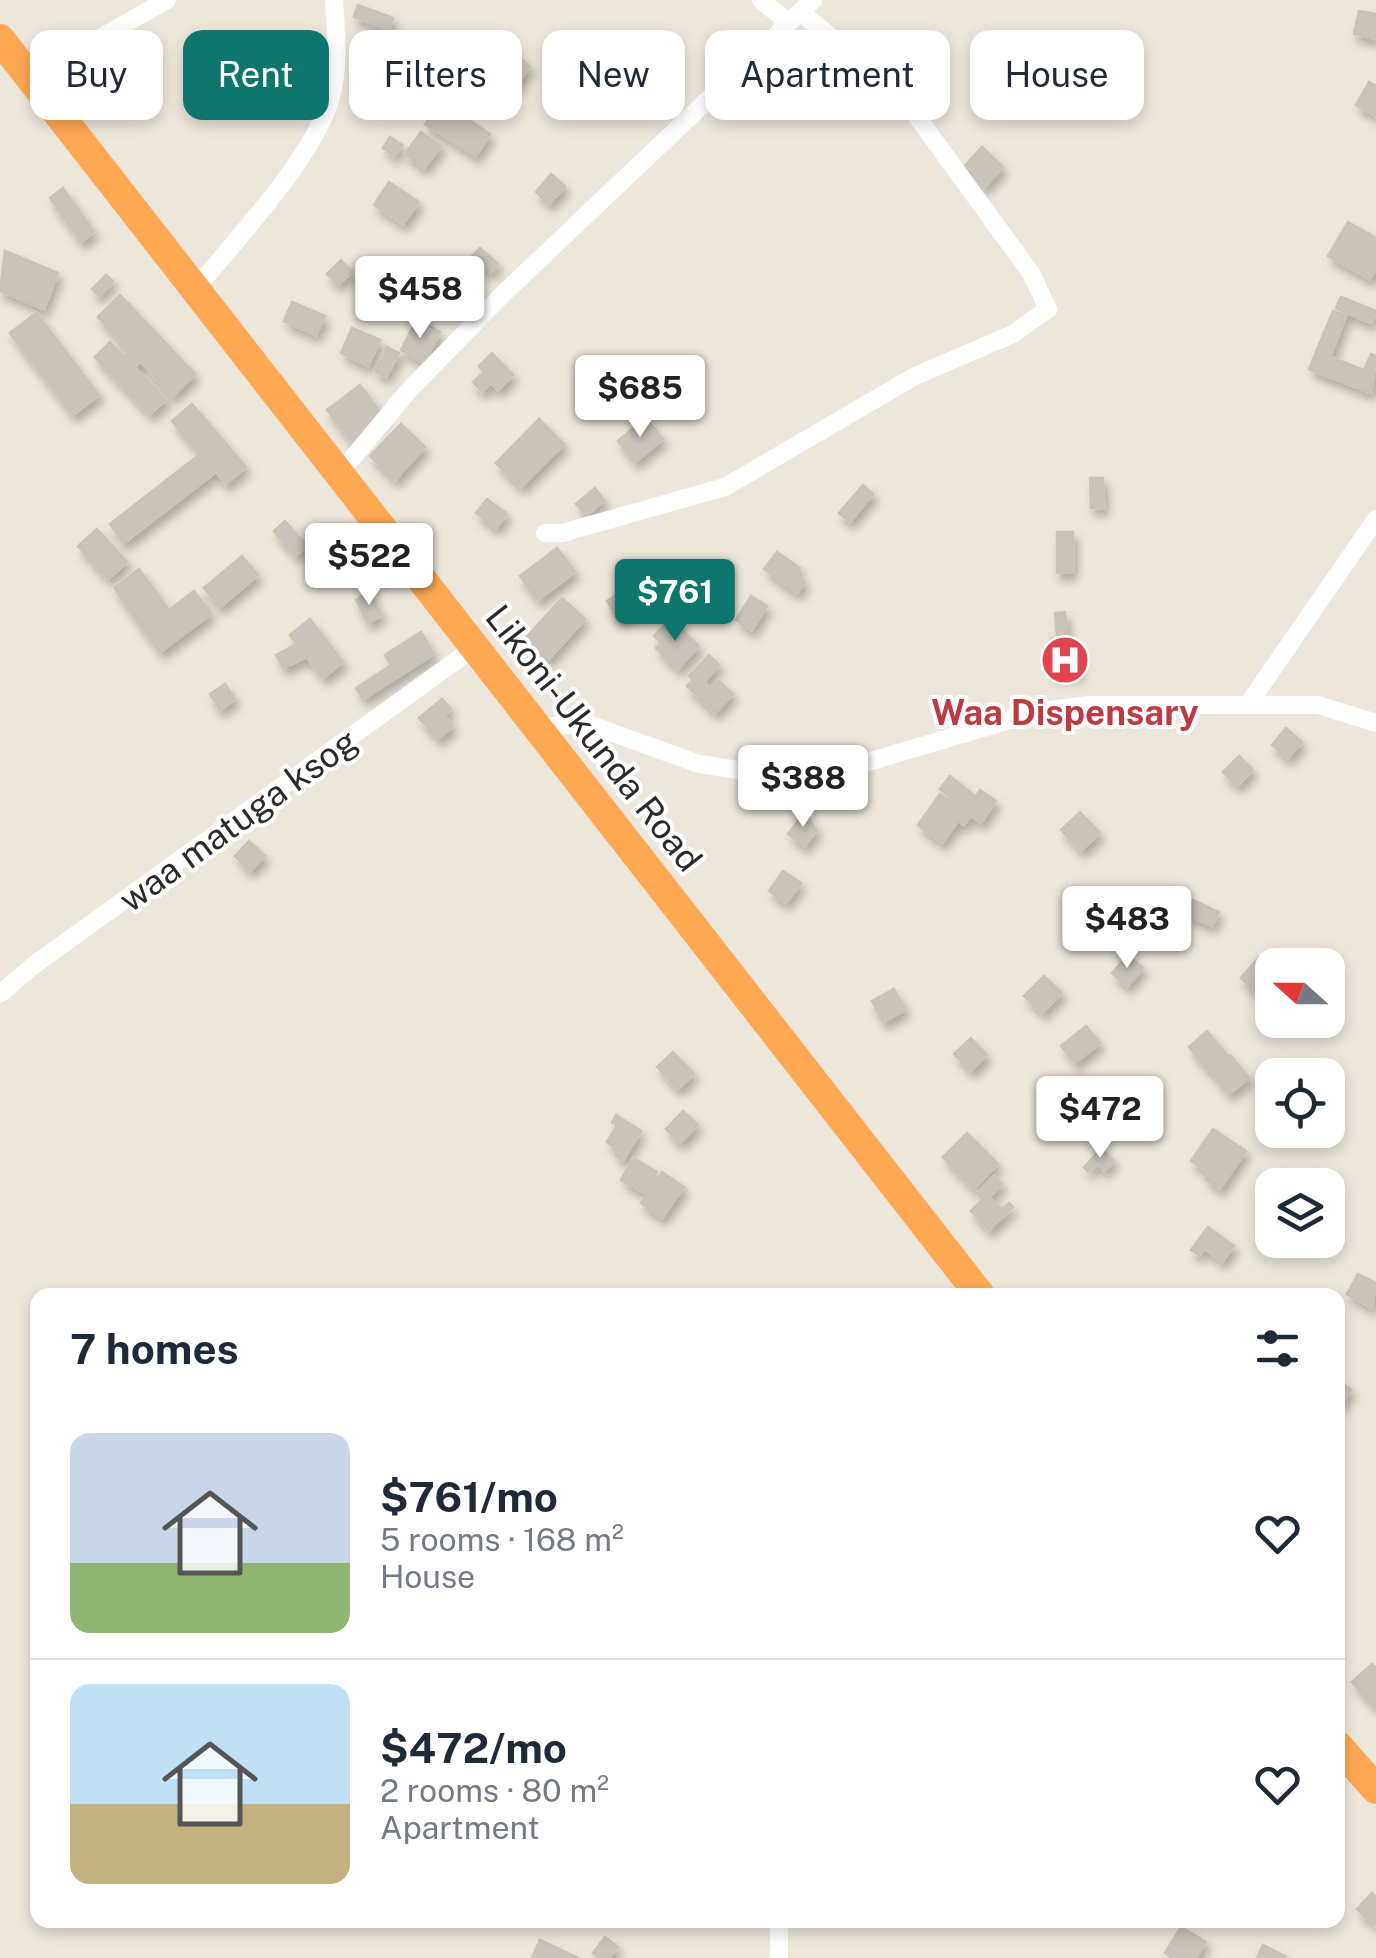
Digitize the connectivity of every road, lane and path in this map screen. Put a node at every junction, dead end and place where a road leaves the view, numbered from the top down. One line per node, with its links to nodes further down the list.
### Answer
1 (167, 0): 5 (street)
2 (334, 0): 9 (street)
3 (762, 0): 4 (street)
4 (801, 11): 10 (street); 12 (street)
5 (114, 30)
6 (0, 39): 7 (highway, Likoni-Ukunda Road)
7 (30, 76)
8 (65, 120): 9 (highway, Likoni-Ukunda Road)
9 (196, 288): 10 (highway, Likoni-Ukunda Road)
10 (339, 474): 13 (highway, Likoni-Ukunda Road)
11 (1376, 519): 14 (street)
12 (546, 533)
13 (476, 646): 16 (highway, Likoni-Ukunda Road); 17 (street, waa matuga ksog)
14 (1250, 703): 15 (street); 16 (street)
15 (1376, 723)
16 (537, 727): 18 (highway, Likoni-Ukunda Road)
17 (0, 994)
18 (975, 1288)
19 (1345, 1754): 20 (highway)
20 (1376, 1789)
21 (779, 1928): 22 (street)
22 (779, 1958)

